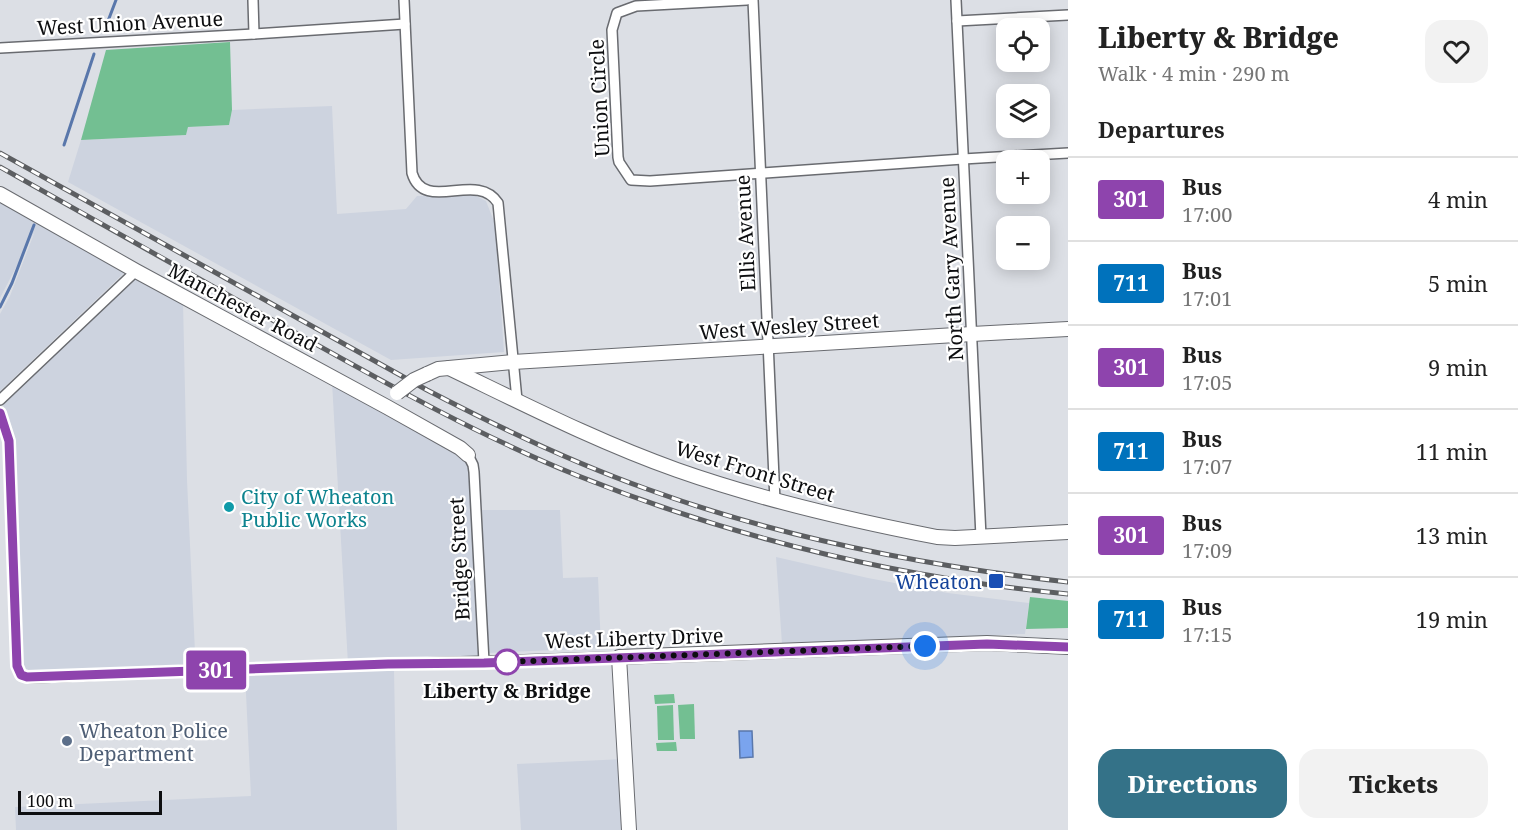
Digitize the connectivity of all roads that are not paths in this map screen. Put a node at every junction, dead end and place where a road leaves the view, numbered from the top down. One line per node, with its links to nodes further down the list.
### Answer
1 (253, 0): 9 (street)
2 (404, 0): 8 (street)
3 (747, 0): 13 (street, Union Circle)
4 (753, 0): 13 (street, Ellis Avenue)
5 (956, 0): 7 (street, North Gary Avenue)
6 (1068, 15): 7 (street)
7 (957, 21): 12 (street, North Gary Avenue)
8 (405, 24): 9 (street, West Union Avenue); 19 (street)
9 (255, 34): 10 (street, West Union Avenue)
10 (0, 48)
11 (1068, 153): 12 (street)
12 (963, 159): 13 (street); 17 (street, North Gary Avenue)
13 (761, 173): 18 (street, Ellis Avenue)
14 (0, 194): 15 (street, Manchester Road)
15 (136, 271): 21 (street); 23 (street, Manchester Road)
16 (1068, 329): 17 (street, West Wesley Street)
17 (972, 334): 18 (street, West Wesley Street); 28 (street, North Gary Avenue)
18 (768, 346): 19 (street, West Wesley Street); 26 (street, Ellis Avenue)
19 (513, 362): 20 (street, West Wesley Street); 22 (street)
20 (449, 368): 22 (street, West Front Street); 23 (street, bridge)
21 (0, 400)
22 (517, 400): 26 (street, West Front Street)
23 (387, 407): 25 (street, Manchester Road)
24 (0, 413): 31 (street, West Liberty Drive)
25 (468, 455): 31 (street, Bridge Street)
26 (775, 501): 28 (street, West Front Street)
27 (1068, 532): 28 (street, West Front Street)
28 (981, 537)
29 (1068, 647): 30 (street, West Liberty Drive)
30 (619, 657): 31 (street, West Liberty Drive); 32 (street)
31 (484, 663)
32 (629, 830)

